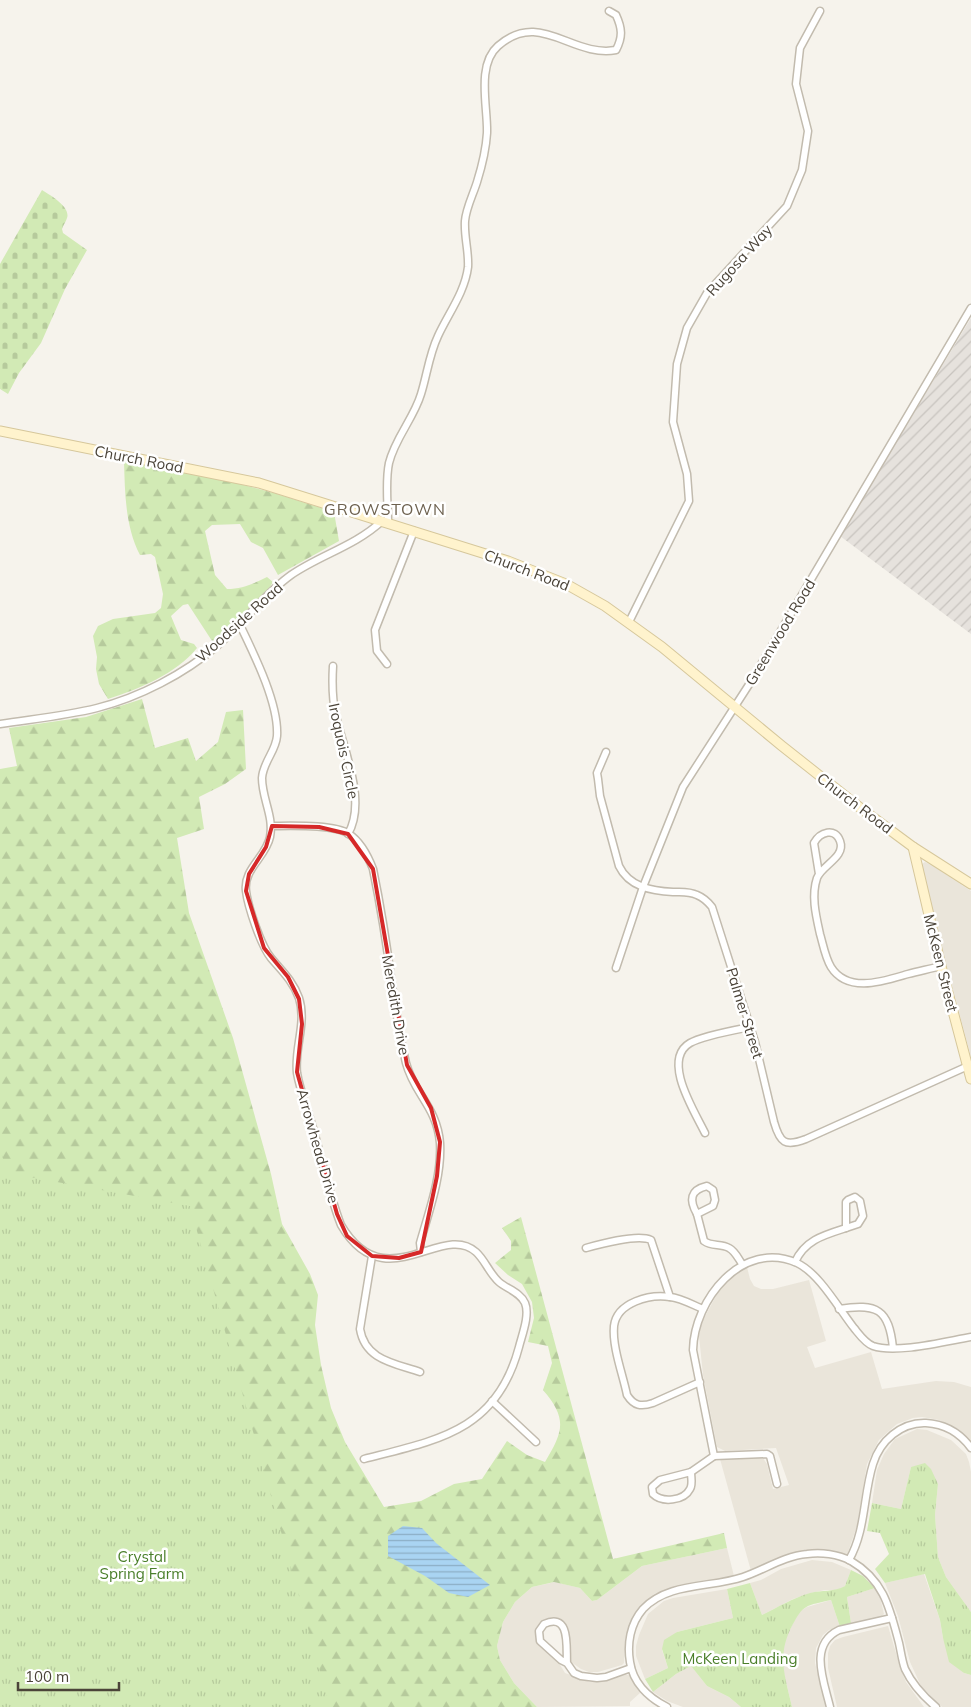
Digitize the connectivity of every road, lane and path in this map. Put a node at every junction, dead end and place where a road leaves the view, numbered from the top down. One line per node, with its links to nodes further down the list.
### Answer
1 (609, 11): 5 (street)
2 (820, 11): 7 (street, Rugosa Way)
3 (971, 308): 11 (street, Greenwood Road)
4 (0, 432): 5 (street, Church Road)
5 (385, 522): 6 (street, Church Road); 8 (street, Woodside Road)
6 (414, 532): 7 (street, Church Road); 9 (street)
7 (629, 622): 11 (street, Church Road)
8 (240, 625): 12 (street, Woodside Road); 14 (street, Arrowhead Drive)
9 (387, 664)
10 (333, 666): 15 (street, Iroquois Circle)
11 (735, 707): 16 (street, Church Road); 19 (street, Greenwood Road)
12 (0, 724)
13 (606, 752): 19 (street, Palmer Street)
14 (272, 826): 15 (street); 30 (street, Arrowhead Drive)
15 (348, 834): 29 (street, Meredith Drive)
16 (913, 847): 18 (street, Church Road); 20 (street, McKeen Street)
17 (819, 874): 17 (street); 20 (street)
18 (971, 884)
19 (643, 887): 21 (street, Greenwood Road); 22 (street, Palmer Street)
20 (941, 966): 23 (street, McKeen Street)
21 (616, 968)
22 (750, 1026): 23 (street, Palmer Street); 25 (street)
23 (968, 1066): 24 (street, McKeen Street)
24 (971, 1079)
25 (706, 1133)
26 (697, 1214): 26 (street); 32 (street)
27 (846, 1228): 27 (street); 31 (street)
28 (586, 1248): 33 (street)
29 (421, 1252): 30 (street); 40 (street)
30 (372, 1256): 38 (street)
31 (795, 1262): 32 (street); 35 (street)
32 (742, 1264): 34 (street)
33 (670, 1297): 34 (street); 39 (street)
34 (703, 1309): 39 (street)
35 (840, 1309): 37 (street); 37 (street)
36 (971, 1337): 37 (street)
37 (893, 1348)
38 (420, 1372)
39 (700, 1382): 43 (street)
40 (492, 1401): 41 (street); 44 (street)
41 (536, 1442)
42 (971, 1448): 47 (street)
43 (714, 1456): 45 (street); 46 (street)
44 (364, 1459)
45 (691, 1472): 45 (street)
46 (777, 1484)
47 (850, 1560): 48 (street); 50 (street)
48 (892, 1618): 52 (street); 53 (street)
49 (567, 1663): 49 (street); 50 (street)
50 (631, 1668): 51 (street)
51 (667, 1707)
52 (830, 1707)
53 (936, 1707)

